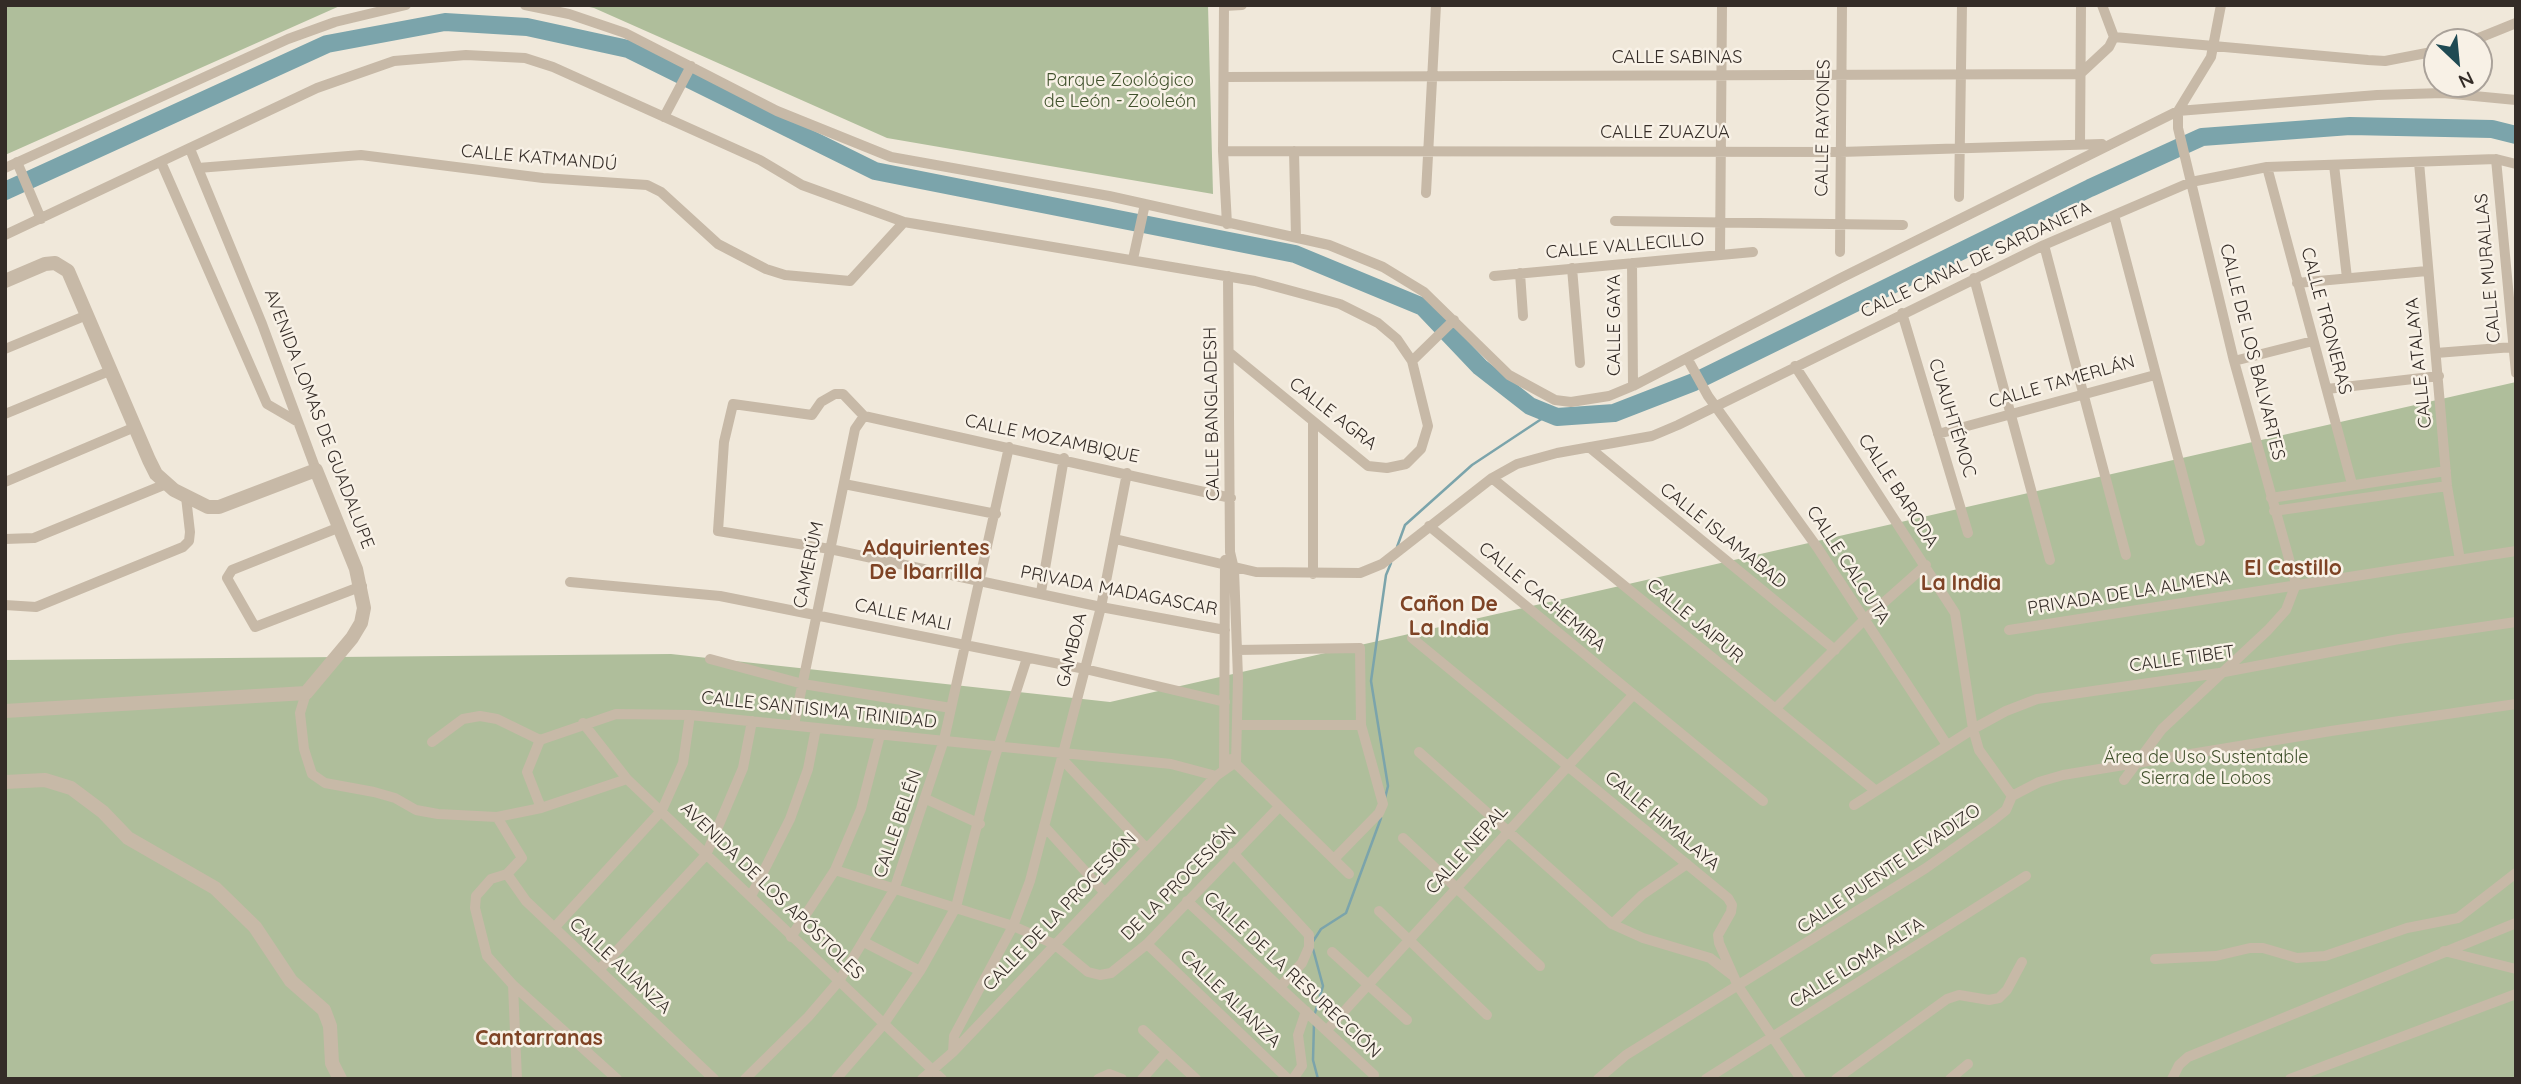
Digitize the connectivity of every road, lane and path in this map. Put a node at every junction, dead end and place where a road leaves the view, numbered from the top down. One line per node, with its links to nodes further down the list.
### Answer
1 (406, 5): 41 (street)
2 (525, 5): 17 (street)
3 (1224, 5): 4 (street); 23 (street)
4 (1242, 5)
5 (1436, 5): 22 (street)
6 (1722, 5): 19 (street, CALLE VALLECILLO)
7 (1842, 5): 20 (street, CALLE RAYONES)
8 (1962, 5): 21 (street)
9 (2081, 5): 18 (street)
10 (2102, 5): 14 (street)
11 (2221, 5): 15 (street)
12 (2516, 23): 13 (street)
13 (2493, 32)
14 (2114, 37): 15 (street); 18 (street)
15 (2216, 44): 16 (street); 25 (street)
16 (2423, 54)
17 (688, 71): 26 (street); 48 (street)
18 (2080, 74): 21 (street, CALLE SABINAS); 27 (street)
19 (1721, 75): 20 (street, CALLE SABINAS); 22 (street, CALLE SABINAS); 32 (street, CALLE VALLECILLO)
20 (1842, 75): 21 (street, CALLE SABINAS); 35 (street, CALLE RAYONES)
21 (1961, 75): 31 (street)
22 (1433, 76): 23 (street, CALLE SABINAS); 30 (street)
23 (1224, 77): 34 (street)
24 (2516, 100): 25 (street)
25 (2178, 111): 28 (street); 45 (street, CALLE DE LOS BALVARTES)
26 (666, 113): 29 (street); 53 (street)
27 (2080, 144): 28 (street, CALLE ZUAZUA); 31 (street, CALLE ZUAZUA)
28 (2107, 144): 86 (street)
29 (190, 149): 37 (street); 44 (street, AVENIDA LOMAS DE GUADALUPE)
30 (1428, 149): 32 (street, CALLE ZUAZUA); 33 (street, CALLE ZUAZUA); 46 (street)
31 (1960, 149): 35 (street, CALLE ZUAZUA); 47 (street)
32 (1720, 150): 35 (street, CALLE ZUAZUA); 52 (street, CALLE VALLECILLO)
33 (1294, 151): 34 (street, CALLE ZUAZUA); 58 (street)
34 (1223, 152): 54 (street)
35 (1840, 152): 55 (street, CALLE RAYONES)
36 (2496, 159): 38 (street, CALLE CANAL DE SARDANETA); 39 (street, CALLE CANAL DE SARDANETA); 79 (street, CALLE MURALLAS)
37 (161, 162): 50 (street); 99 (street)
38 (2419, 162): 40 (street, CALLE CANAL DE SARDANETA); 66 (street, CALLE ATALAYA)
39 (2516, 164)
40 (2334, 165): 42 (street, CALLE CANAL DE SARDANETA); 71 (street)
41 (19, 166): 43 (street); 50 (street)
42 (2267, 167): 45 (street, CALLE CANAL DE SARDANETA); 73 (street, CALLE TRONERAS)
43 (5, 168)
44 (198, 168): 53 (street, CALLE KATMANDÚ); 99 (street, AVENIDA LOMAS DE GUADALUPE)
45 (2191, 182): 49 (street, CALLE CANAL DE SARDANETA); 84 (street, CALLE DE LOS BALVARTES)
46 (1426, 193)
47 (1959, 197)
48 (1144, 210): 54 (street); 62 (street)
49 (2115, 215): 59 (street, CALLE CANAL DE SARDANETA); 90 (street)
50 (41, 219): 57 (street)
51 (1615, 221): 52 (street)
52 (1720, 221): 55 (street); 63 (street, CALLE VALLECILLO)
53 (904, 222): 62 (street)
54 (1227, 224): 58 (street)
55 (1840, 224): 56 (street); 61 (street, CALLE RAYONES)
56 (1903, 225)
57 (5, 235)
58 (1296, 237): 77 (street)
59 (2044, 245): 70 (street, CALLE CANAL DE SARDANETA); 94 (street)
60 (1753, 252): 63 (street)
61 (1840, 252)
62 (1135, 254): 68 (street)
63 (1720, 255): 64 (street, CALLE VALLECILLO)
64 (1632, 263): 65 (street, CALLE VALLECILLO); 92 (street, CALLE GAYA)
65 (1572, 268): 67 (street, CALLE VALLECILLO); 85 (street)
66 (2427, 271): 71 (street); 82 (street, CALLE ATALAYA)
67 (1520, 273): 69 (street, CALLE VALLECILLO); 76 (street)
68 (1228, 276): 81 (street, CALLE BANGLADESH); 83 (street)
69 (1494, 276)
70 (1974, 278): 74 (street, CALLE CANAL DE SARDANETA); 97 (street)
71 (2347, 278): 73 (street)
72 (5, 281): 75 (street)
73 (2297, 283): 78 (street, CALLE TRONERAS)
74 (1902, 313): 87 (street, CALLE CANAL DE SARDANETA); 102 (street, CUAUHTÉMOC)
75 (88, 315): 80 (street); 88 (street)
76 (1523, 316)
77 (1451, 323): 83 (street); 92 (street)
78 (2313, 341): 84 (street); 93 (street, CALLE TRONERAS)
79 (2513, 347): 82 (street); 89 (street, CALLE MURALLAS)
80 (5, 349)
81 (1230, 353): 100 (street, CALLE AGRA); 116 (street, CALLE BANGLADESH)
82 (2436, 353): 91 (street, CALLE ATALAYA)
83 (1412, 361): 100 (street, CALLE AGRA)
84 (2234, 361): 117 (street, CALLE DE LOS BALVARTES)
85 (1580, 363)
86 (1689, 363): 92 (street); 95 (street, CALLE CALCUTA)
87 (1795, 366): 95 (street, CALLE CANAL DE SARDANETA); 133 (street, CALLE BARODA)
88 (112, 370): 96 (street); 101 (street)
89 (2516, 373)
90 (2155, 375): 94 (street, CALLE TAMERLÁN); 125 (street)
91 (2439, 376): 93 (street); 107 (street, CALLE ATALAYA)
92 (1633, 386)
93 (2327, 389): 113 (street, CALLE TRONERAS)
94 (2085, 395): 97 (street, CALLE TAMERLÁN); 129 (street)
95 (1717, 405): 104 (street, CALLE CANAL DE SARDANETA); 144 (street, CALLE CALCUTA)
96 (5, 414)
97 (2011, 415): 102 (street, CALLE TAMERLÁN); 130 (street)
98 (864, 416): 103 (street, CALLE MOZAMBIQUE); 112 (street, CAMERÚM); 126 (street, PRIVADA MADAGASCAR)
99 (298, 422): 106 (street, AVENIDA LOMAS DE GUADALUPE)
100 (1313, 423): 135 (street)
101 (135, 427): 110 (street); 111 (street)
102 (1938, 434): 122 (street, CUAUHTÉMOC)
103 (1009, 447): 105 (street, CALLE MOZAMBIQUE); 119 (street, CALLE BELÉN)
104 (1590, 448): 109 (street, CALLE CANAL DE SARDANETA); 151 (street, CALLE ISLAMABAD)
105 (1064, 458): 108 (street, CALLE MOZAMBIQUE); 140 (street)
106 (316, 470): 115 (street); 121 (street, AVENIDA LOMAS DE GUADALUPE)
107 (2446, 471): 113 (street); 114 (street, CALLE ATALAYA)
108 (1127, 474): 116 (street, CALLE MOZAMBIQUE); 124 (street, GAMBOA)
109 (1492, 478): 120 (street); 162 (street, CALLE JAIPUR)
110 (5, 482)
111 (166, 484): 115 (street); 123 (street)
112 (844, 484): 119 (street); 126 (street, CAMERÚM)
113 (2352, 484): 117 (street)
114 (2447, 486): 118 (street); 131 (street, CALLE ATALAYA)
115 (186, 496): 141 (street)
116 (1231, 498): 128 (street, CALLE BANGLADESH)
117 (2271, 498): 118 (street, CALLE DE LOS BALVARTES)
118 (2274, 511): 138 (street, CALLE DE LOS BALVARTES)
119 (996, 514): 136 (street, CALLE BELÉN)
120 (1429, 526): 135 (street); 158 (street, CALLE CACHEMIRA)
121 (340, 527): 139 (street, AVENIDA LOMAS DE GUADALUPE); 139 (street)
122 (1968, 534)
123 (5, 539)
124 (1115, 539): 132 (street); 142 (street, GAMBOA)
125 (2200, 541)
126 (830, 549): 136 (street, PRIVADA MADAGASCAR); 143 (street, CAMERÚM)
127 (2516, 551): 131 (street, PRIVADA DE LA ALMENA)
128 (1230, 552): 132 (street, CALLE BANGLADESH); 134 (street, CALLE BANGLADESH)
129 (2126, 555)
130 (2050, 560)
131 (2460, 560): 138 (street, PRIVADA DE LA ALMENA)
132 (1223, 564): 134 (street); 146 (street)
133 (1926, 565): 144 (street); 171 (street, CALLE BARODA)
134 (1234, 569): 135 (street); 150 (street, CALLE BANGLADESH)
135 (1313, 573)
136 (981, 581): 140 (street, PRIVADA MADAGASCAR); 149 (street, CALLE BELÉN)
137 (570, 582): 143 (street, CALLE MALI)
138 (2296, 584): 147 (street, PRIVADA DE LA ALMENA); 155 (street)
139 (362, 586): 157 (street, AVENIDA LOMAS DE GUADALUPE)
140 (1041, 592): 142 (street, PRIVADA MADAGASCAR)
141 (5, 605)
142 (1101, 607): 146 (street, PRIVADA MADAGASCAR); 154 (street, GAMBOA)
143 (817, 614): 149 (street, CALLE MALI); 156 (street, CAMERÚM)
144 (1863, 621): 151 (street); 177 (street, CALLE CALCUTA)
145 (2516, 622): 155 (street, CALLE TIBET)
146 (1225, 630): 159 (street)
147 (2009, 630)
148 (1412, 638): 183 (street, CALLE HIMALAYA)
149 (966, 646): 152 (street, CALLE MALI); 161 (street, CALLE BELÉN)
150 (1237, 650): 168 (street, CALLE BANGLADESH); 169 (street)
151 (1835, 650): 162 (street)
152 (1027, 658): 154 (street, CALLE MALI); 176 (street)
153 (710, 659): 156 (street)
154 (1085, 669): 159 (street, CALLE MALI); 180 (street, GAMBOA)
155 (2219, 673): 171 (street, CALLE TIBET); 182 (street)
156 (803, 684): 161 (street); 167 (street, CAMERÚM)
157 (306, 693): 163 (street); 196 (street)
158 (1633, 695): 183 (street, CALLE NEPAL); 191 (street, CALLE CACHEMIRA)
159 (1226, 702): 179 (street)
160 (2516, 704): 182 (street, CALLE PUENTE LEVADIZO)
161 (951, 708): 174 (street, CALLE BELÉN)
162 (1774, 709): 188 (street, CALLE JAIPUR)
163 (5, 711)
164 (690, 715): 165 (street, CALLE SANTISIMA TRINIDAD); 166 (street, CALLE SANTISIMA TRINIDAD); 195 (street)
165 (752, 721): 167 (street, CALLE SANTISIMA TRINIDAD); 203 (street)
166 (583, 723): 173 (street, CALLE SANTISIMA TRINIDAD); 185 (street, AVENIDA DE LOS APÓSTOLES)
167 (794, 724): 170 (street, CALLE SANTISIMA TRINIDAD)
168 (1238, 725): 169 (street); 181 (street, CALLE BANGLADESH)
169 (1361, 725): 204 (street)
170 (816, 728): 172 (street, CALLE SANTISIMA TRINIDAD); 214 (street)
171 (1973, 729): 177 (street, CALLE TIBET); 189 (street, CALLE BARODA)
172 (880, 736): 174 (street, CALLE SANTISIMA TRINIDAD); 206 (street)
173 (540, 740): 175 (street); 194 (street)
174 (944, 740): 176 (street, CALLE SANTISIMA TRINIDAD); 190 (street, CALLE BELÉN)
175 (432, 742)
176 (1000, 745): 180 (street, CALLE SANTISIMA TRINIDAD); 197 (street)
177 (1947, 745): 188 (street, CALLE TIBET)
178 (1419, 752): 199 (street)
179 (1226, 756): 181 (street); 184 (street)
180 (1064, 757): 184 (street, CALLE SANTISIMA TRINIDAD); 198 (street, GAMBOA); 201 (street)
181 (1236, 762): 184 (street, CALLE DE LA PROCESIÓN); 193 (street)
182 (2135, 765): 186 (street); 189 (street, CALLE PUENTE LEVADIZO)
183 (1570, 766): 199 (street, CALLE NEPAL); 205 (street, CALLE HIMALAYA)
184 (1220, 773): 201 (street, CALLE DE LA PROCESIÓN)
185 (627, 779): 194 (street); 195 (street, AVENIDA DE LOS APÓSTOLES)
186 (2124, 779)
187 (5, 782): 256 (street)
188 (1875, 791): 192 (street, CALLE TIBET)
189 (2012, 796): 236 (street, CALLE PUENTE LEVADIZO)
190 (926, 799): 197 (street); 212 (street, CALLE BELÉN)
191 (1763, 801)
192 (1854, 805)
193 (1279, 807): 202 (street, DE LA PROCESIÓN); 204 (street)
194 (541, 808): 196 (street)
195 (662, 810): 203 (street, AVENIDA DE LOS APÓSTOLES); 221 (street)
196 (497, 817): 208 (street)
197 (980, 824): 216 (street)
198 (1044, 827): 213 (street); 220 (street, GAMBOA)
199 (1508, 830): 211 (street, CALLE NEPAL); 219 (street)
200 (1403, 838): 211 (street)
201 (1146, 848): 213 (street, CALLE DE LA PROCESIÓN)
202 (1233, 853): 215 (street, DE LA PROCESIÓN); 239 (street)
203 (706, 855): 214 (street, AVENIDA DE LOS APÓSTOLES); 232 (street)
204 (1334, 859): 209 (street)
205 (1687, 864): 219 (street); 236 (street, CALLE HIMALAYA)
206 (835, 870): 212 (street); 222 (street)
207 (2516, 873): 229 (street)
208 (507, 874): 221 (street, CALLE ALIANZA); 237 (street)
209 (1349, 874)
210 (2026, 876): 249 (street, CALLE LOMA ALTA)
211 (1456, 888): 224 (street, CALLE NEPAL); 231 (street)
212 (894, 890): 216 (street); 223 (street, CALLE BELÉN)
213 (1105, 893): 225 (street, CALLE DE LA PROCESIÓN)
214 (751, 896): 222 (street, AVENIDA DE LOS APÓSTOLES)
215 (1187, 901): 226 (street, DE LA PROCESIÓN); 239 (street, CALLE DE LA RESURECCIÓN)
216 (956, 907): 220 (street); 234 (street)
217 (1379, 911): 224 (street)
218 (2516, 923): 227 (street)
219 (1612, 924): 236 (street)
220 (1013, 926): 225 (street); 240 (street, GAMBOA)
221 (554, 928): 232 (street, CALLE ALIANZA)
222 (791, 937): 235 (street, AVENIDA DE LOS APÓSTOLES)
223 (864, 942): 234 (street); 235 (street, CALLE BELÉN)
224 (1409, 942): 238 (street, CALLE NEPAL); 244 (street)
225 (1055, 944): 226 (street, DE LA PROCESIÓN); 242 (street, CALLE DE LA PROCESIÓN)
226 (1147, 944): 255 (street, CALLE ALIANZA)
227 (2444, 951): 233 (street); 272 (street)
228 (1332, 953): 238 (street)
229 (2155, 959)
230 (2022, 962): 270 (street)
231 (1540, 966)
232 (599, 970): 259 (street, CALLE ALIANZA)
233 (2516, 970)
234 (920, 971): 246 (street)
235 (839, 981): 246 (street, AVENIDA DE LOS APÓSTOLES); 260 (street, CALLE BELÉN)
236 (1736, 981): 249 (street, CALLE HIMALAYA); 267 (street, CALLE PUENTE LEVADIZO)
237 (513, 985): 257 (street); 258 (street)
238 (1368, 986): 245 (street); 248 (street, CALLE NEPAL)
239 (1280, 988): 243 (street, CALLE DE LA RESURECCIÓN)
240 (980, 991): 242 (street); 250 (street, GAMBOA)
241 (2516, 994): 273 (street)
242 (1001, 1000): 250 (street, CALLE DE LA PROCESIÓN)
243 (1306, 1011): 248 (street, CALLE DE LA RESURECCIÓN); 255 (street)
244 (1487, 1016)
245 (1406, 1020)
246 (883, 1025): 253 (street, AVENIDA DE LOS APÓSTOLES); 261 (street)
247 (1143, 1030): 251 (street)
248 (1327, 1030): 254 (street, CALLE DE LA RESURECCIÓN)
249 (1773, 1037): 268 (street, CALLE LOMA ALTA); 269 (street, CALLE HIMALAYA)
250 (953, 1052): 253 (street, CALLE DE LA PROCESIÓN)
251 (1166, 1052): 265 (street); 266 (street)
252 (1968, 1064): 271 (street)
253 (927, 1075): 262 (street, AVENIDA DE LOS APÓSTOLES)
254 (1374, 1075)
255 (1285, 1077)
256 (340, 1079)
257 (517, 1079)
258 (617, 1079)
259 (714, 1079)
260 (745, 1079)
261 (836, 1079)
262 (942, 1079)
263 (1098, 1079): 264 (street)
264 (1122, 1079)
265 (1142, 1079)
266 (1195, 1079)
267 (1598, 1079)
268 (1706, 1079)
269 (1801, 1079)
270 (1836, 1079)
271 (1950, 1079)
272 (2172, 1079)
273 (2290, 1079)

